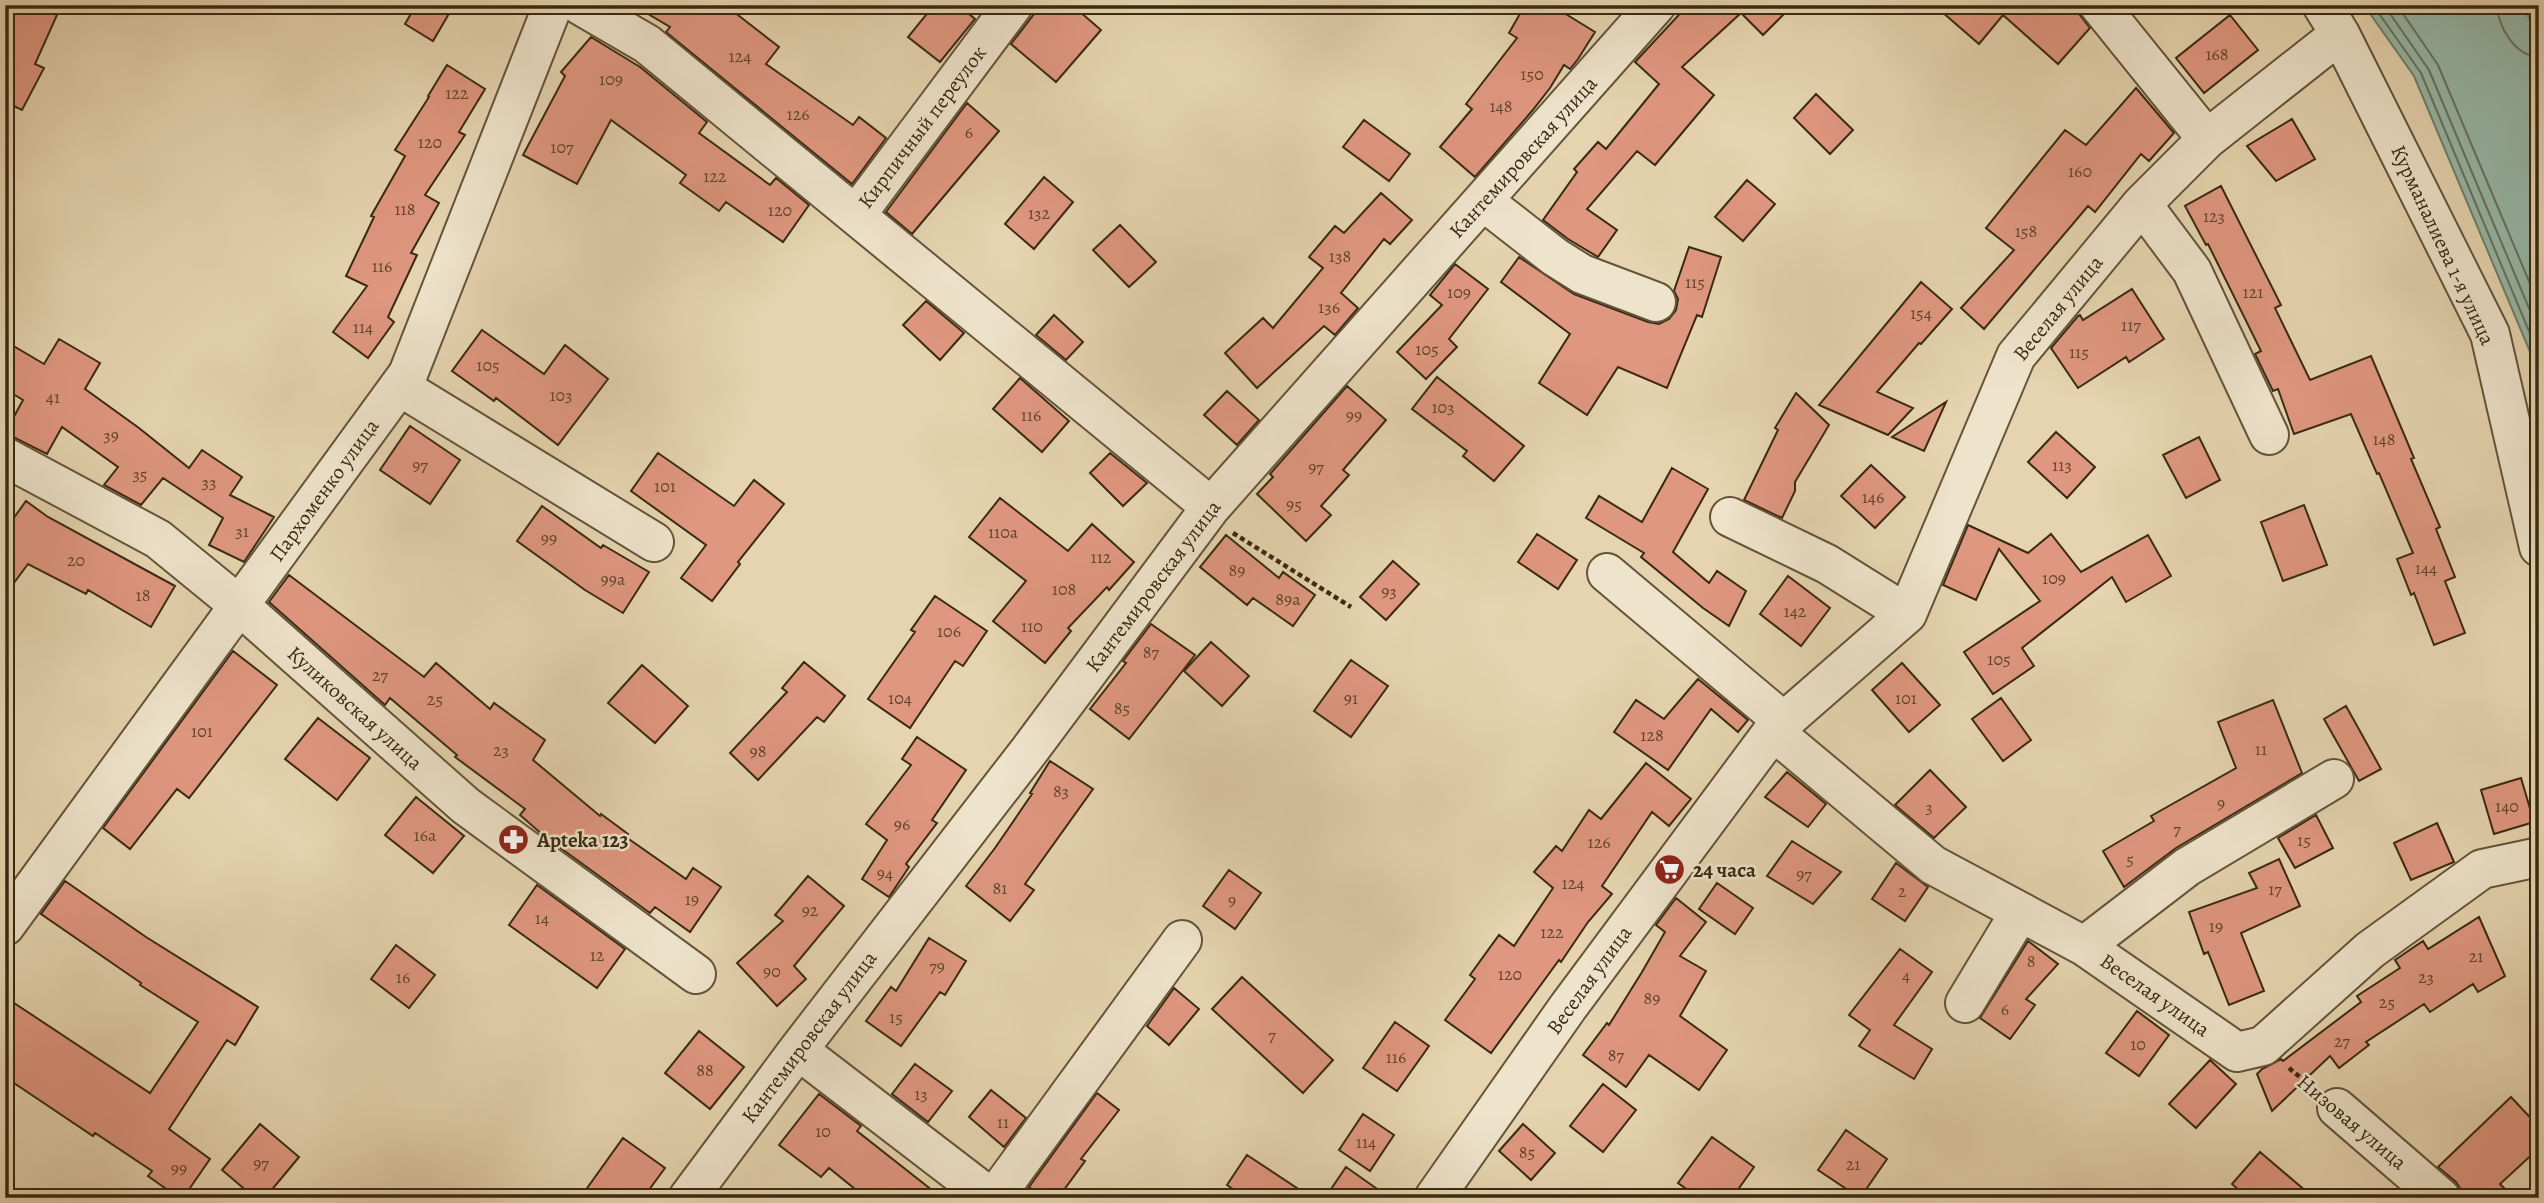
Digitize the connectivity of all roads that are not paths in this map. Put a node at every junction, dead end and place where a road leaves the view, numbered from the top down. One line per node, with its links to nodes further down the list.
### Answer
1 (554, 5): 12 (street, Пархоменко улица)
2 (580, 5): 10 (street)
3 (1013, 5): 10 (street, Кирпичный переулок)
4 (1656, 5): 8 (street, Кантемировская улица)
5 (2098, 5): 7 (street)
6 (2331, 20): 7 (street, Веселая улица); 17 (street, Курманалиева 1-я улица)
7 (2207, 139): 9 (street, Веселая улица)
8 (1483, 201): 11 (street); 15 (street, Кантемировская улица)
9 (2142, 204): 13 (street); 21 (street, Веселая улица)
10 (856, 215): 15 (street)
11 (1656, 302)
12 (400, 386): 18 (street); 20 (street, Пархоменко улица)
13 (2269, 435)
14 (5, 457): 20 (street, Куликовская улица)
15 (1208, 511): 31 (street, Кантемировская улица)
16 (1730, 517): 21 (street)
17 (2538, 541)
18 (654, 542)
19 (1607, 573): 22 (street)
20 (240, 606): 26 (street, Пархоменко улица); 29 (street, Куликовская улица)
21 (1907, 614): 22 (street, Веселая улица)
22 (1778, 726): 25 (street, Веселая улица); 35 (street, Веселая улица)
23 (2334, 779): 28 (street)
24 (2539, 857): 28 (street, Веселая улица)
25 (2020, 912): 28 (street, Веселая улица); 30 (street)
26 (5, 926)
27 (1182, 940): 34 (street)
28 (2084, 946)
29 (696, 974)
30 (1965, 1003)
31 (798, 1050): 33 (street, Кантемировская улица); 34 (street)
32 (2337, 1108): 36 (street, Низовая улица)
33 (688, 1198)
34 (993, 1198)
35 (1434, 1198)
36 (2441, 1198)

